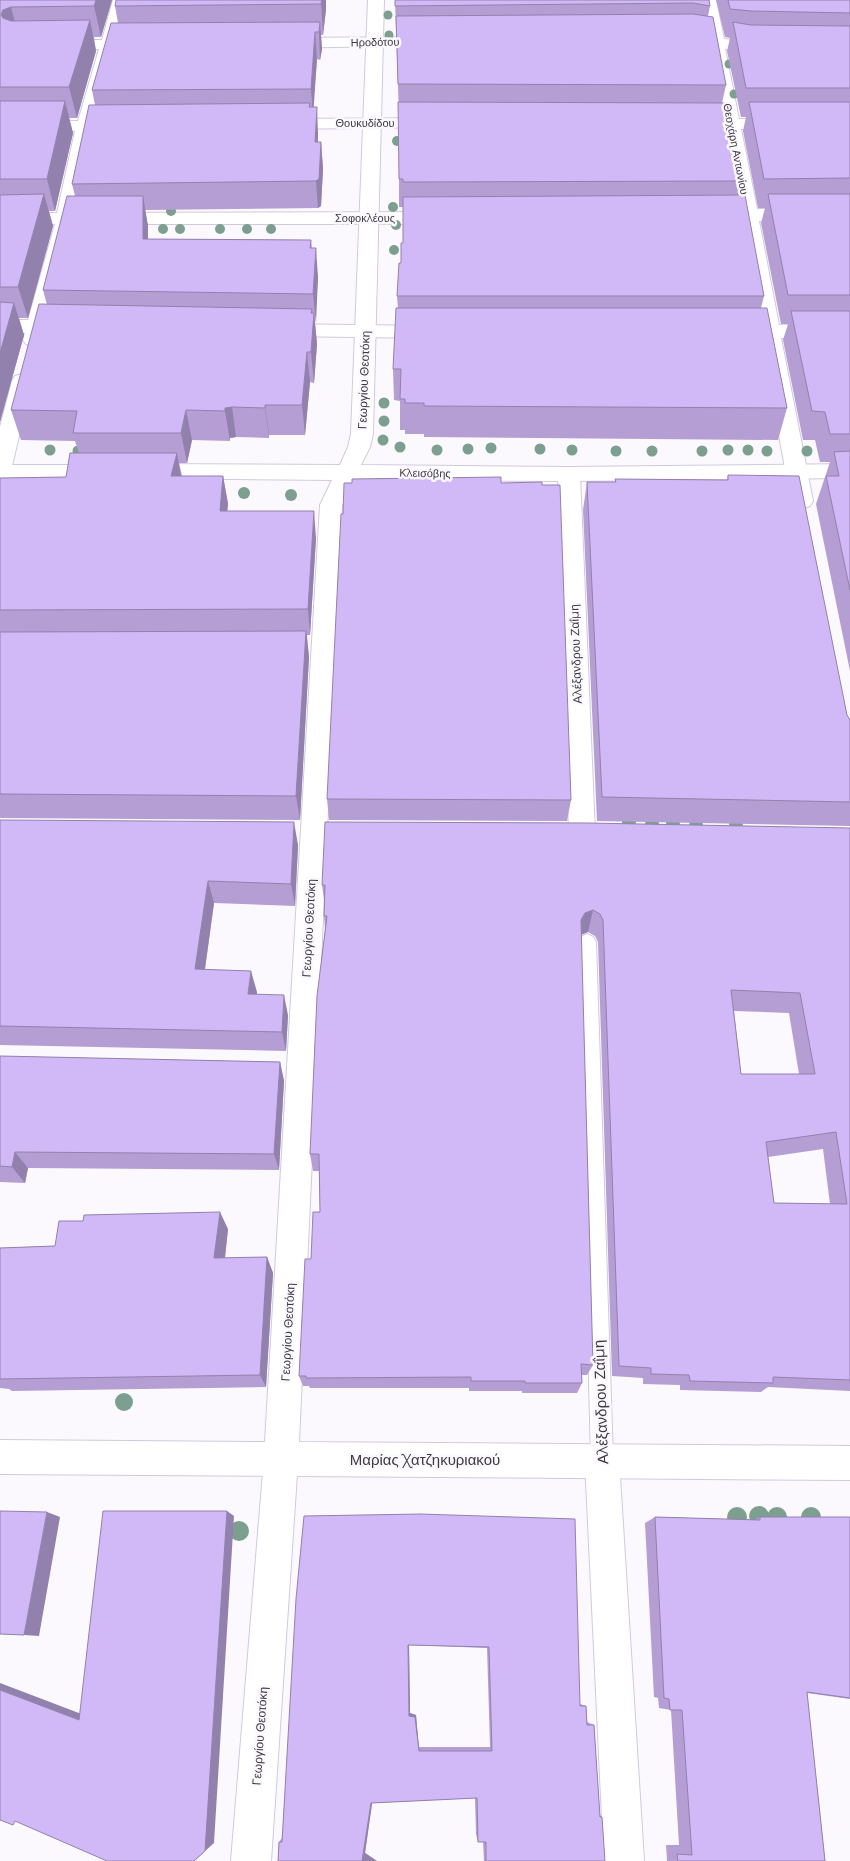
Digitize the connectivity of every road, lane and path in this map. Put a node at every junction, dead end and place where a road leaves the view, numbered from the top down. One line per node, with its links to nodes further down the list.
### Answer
1 (121, 0): 11 (street)
2 (376, 0): 5 (street, Γεωργίου Θεοτόκη)
3 (708, 0): 8 (street, Θεοχάρη Αντωνίου)
4 (668, 40): 8 (street)
5 (375, 42): 6 (street, Ηροδότου); 7 (street, Ηροδότου); 13 (street, Γεωργίου Θεοτόκη)
6 (451, 42)
7 (266, 43)
8 (716, 43): 12 (street); 17 (street, Θεοχάρη Αντωνίου)
9 (157, 44): 11 (street)
10 (39, 45): 11 (street)
11 (108, 45): 20 (street)
12 (783, 48)
13 (372, 123): 14 (street, Θουκυδίδου); 15 (street, Θουκυδίδου); 26 (street, Γεωργίου Θεοτόκη)
14 (452, 123)
15 (263, 124)
16 (681, 124): 17 (street)
17 (731, 124): 18 (street); 23 (street, Θεοχάρη Αντωνίου)
18 (850, 124)
19 (0, 126): 20 (street)
20 (85, 126): 21 (street); 28 (street)
21 (135, 126)
22 (698, 215): 23 (street)
23 (748, 215): 24 (street); 34 (street, Θεοχάρη Αντωνίου)
24 (850, 215)
25 (459, 217): 26 (street, Σοφοκλέους)
26 (369, 218): 28 (street, Σοφοκλέους); 35 (street, Γεωργίου Θεοτόκη)
27 (0, 220): 28 (street, Σοφοκλέους)
28 (65, 220): 30 (street)
29 (0, 326): 30 (street)
30 (36, 326): 31 (street); 38 (street)
31 (86, 327)
32 (256, 330): 35 (street)
33 (710, 331): 34 (street)
34 (770, 331): 37 (street); 41 (street, Θεοχάρη Αντωνίου)
35 (365, 332): 36 (street); 40 (street, Γεωργίου Θεοτόκη)
36 (454, 332)
37 (850, 332)
38 (0, 471): 40 (street, Κλεισόβης)
39 (850, 471): 41 (street, Κλεισόβης)
40 (347, 472): 42 (street, Κλεισόβης); 47 (street, Γεωργίου Θεοτόκη)
41 (796, 472): 42 (street, Κλεισόβης); 43 (street, Θεοχάρη Αντωνίου)
42 (569, 474): 44 (street, Αλέξανδρου Ζαΐμη)
43 (806, 522)
44 (582, 834)
45 (587, 942): 50 (lane, Αλέξανδρου Ζαΐμη)
46 (273, 1065): 47 (street)
47 (302, 1066): 49 (street, Γεωργίου Θεοτόκη)
48 (0, 1457): 49 (street, Μαρίας Χατζηκυριακού)
49 (281, 1460): 50 (street, Μαρίας Χατζηκυριακού); 52 (street, Γεωργίου Θεοτόκη)
50 (602, 1460): 51 (street, Μαρίας Χατζηκυριακού); 53 (street, Αλέξανδρου Ζαΐμη)
51 (850, 1463)
52 (251, 1861)
53 (624, 1861)

